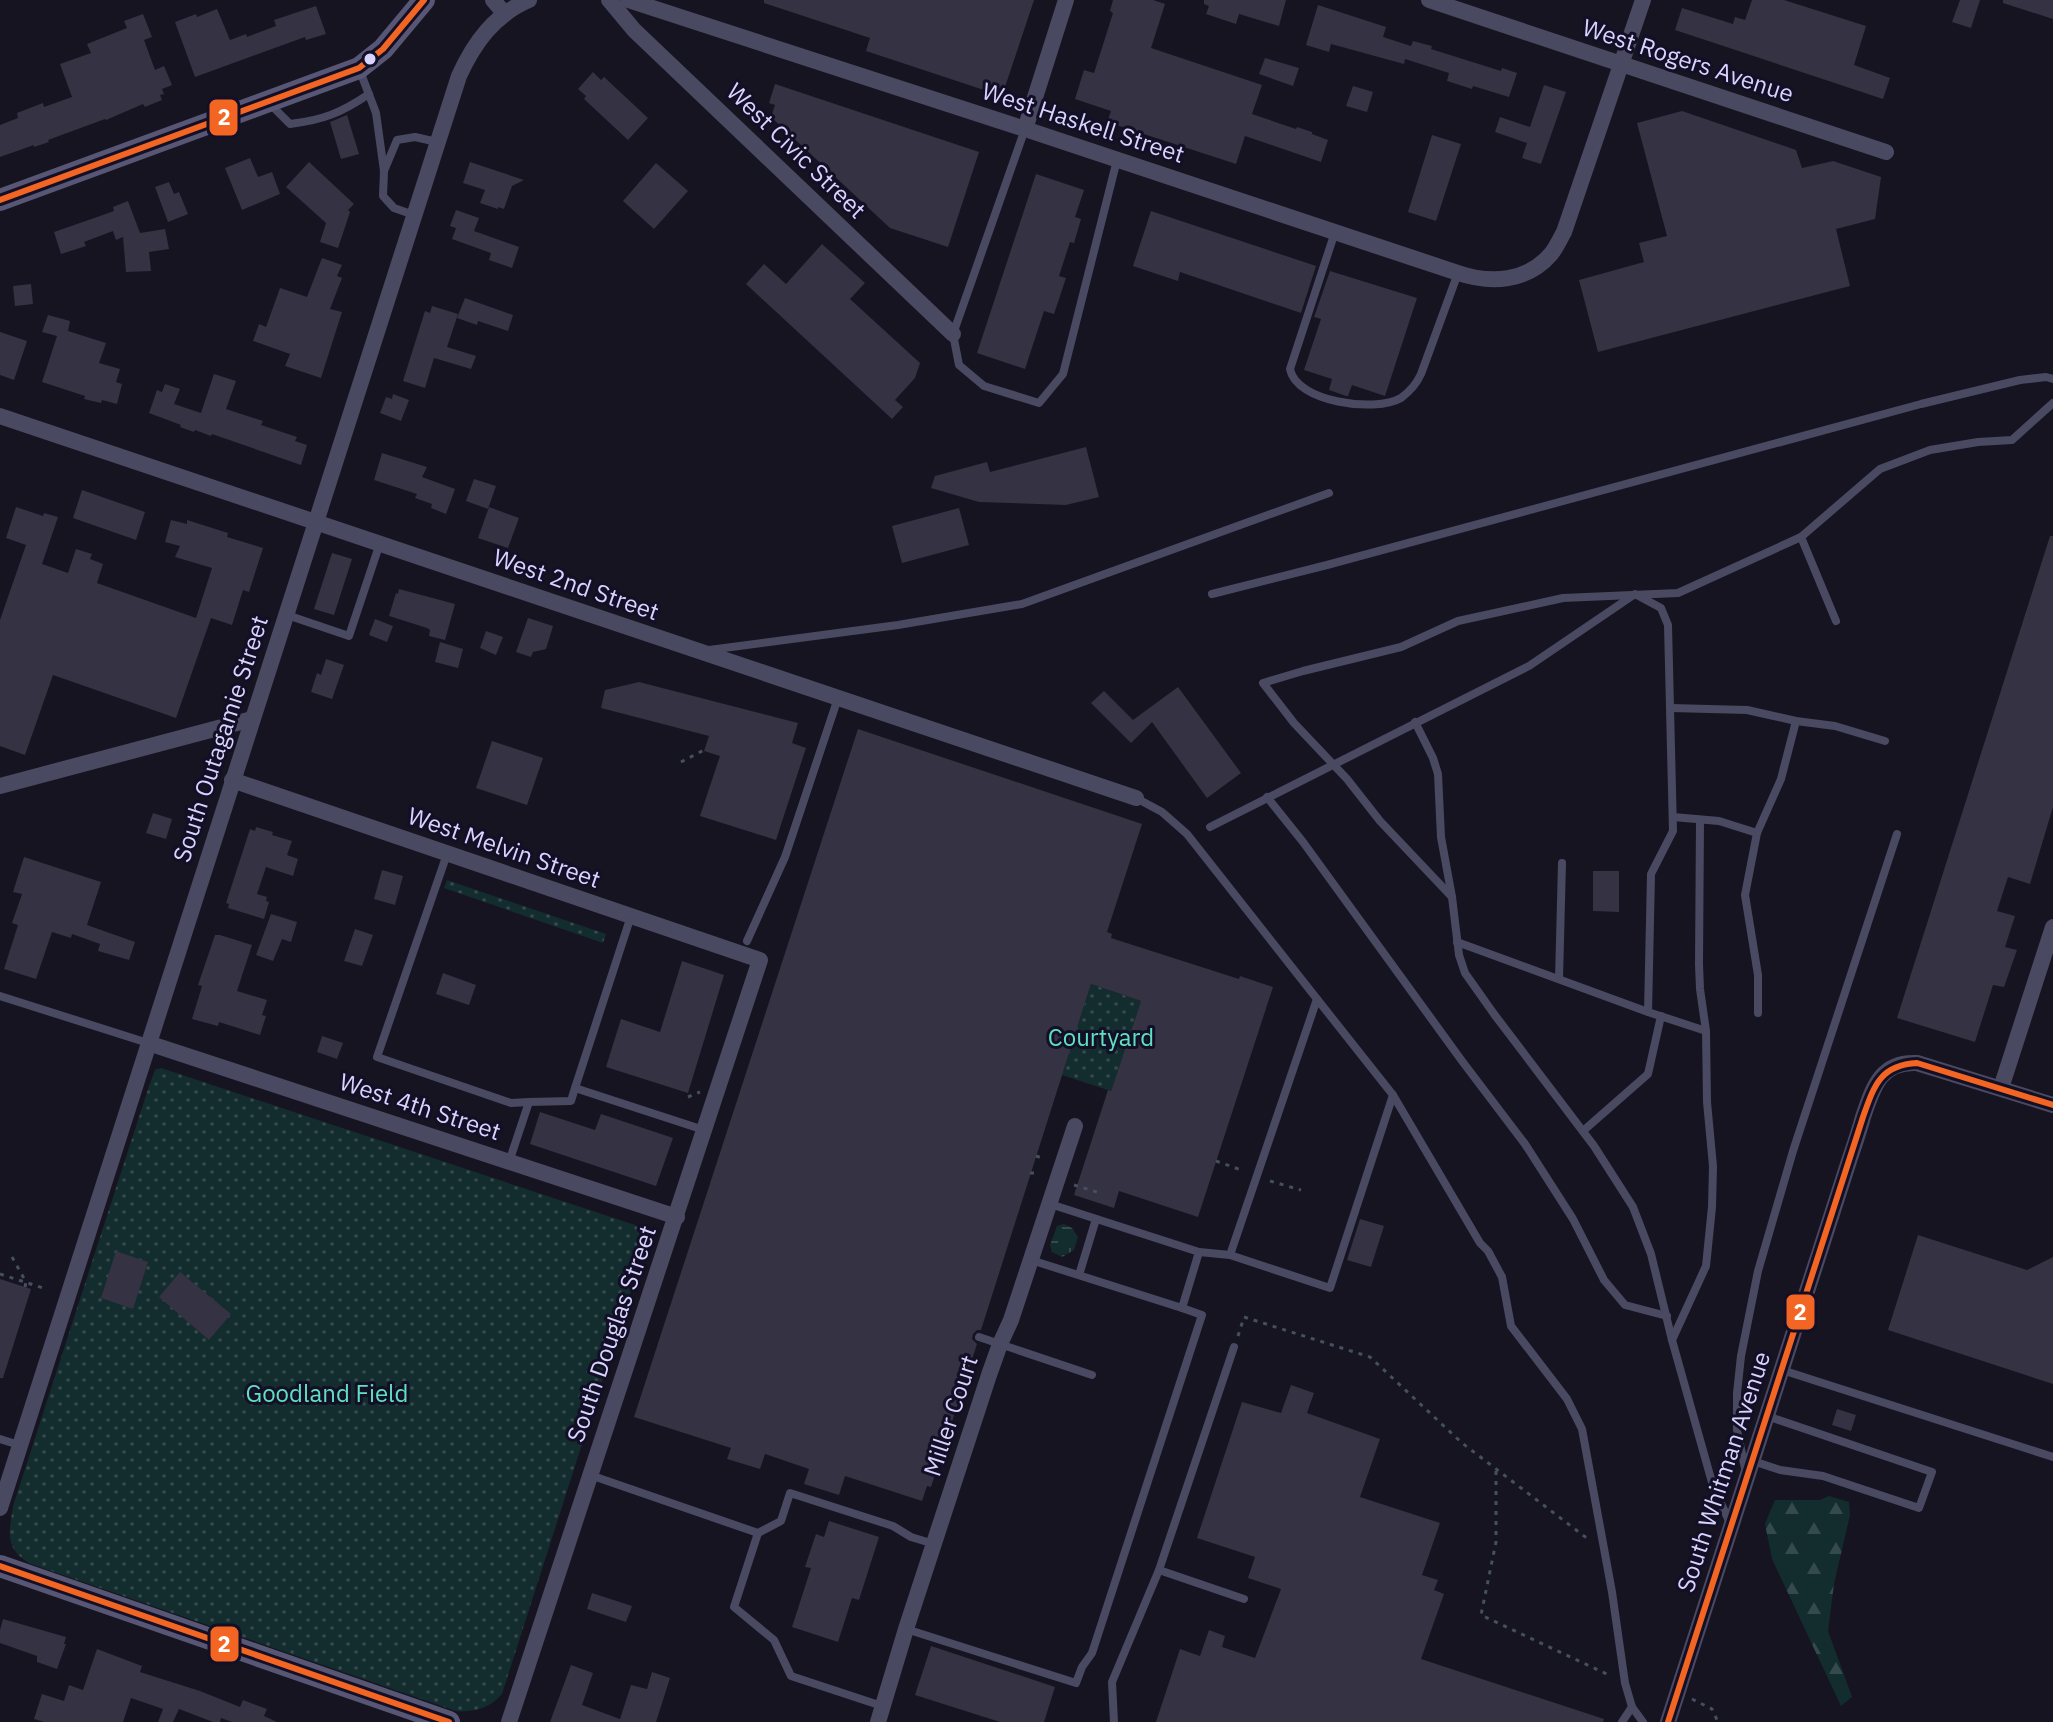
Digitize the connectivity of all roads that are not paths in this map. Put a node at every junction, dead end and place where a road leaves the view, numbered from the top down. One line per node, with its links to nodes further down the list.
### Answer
1 (424, 0): 11 (main road)
2 (493, 0): 9 (street)
3 (529, 0): 9 (street)
4 (609, 0): 23 (street, West Civic Street)
5 (628, 0): 14 (street, West Haskell Street)
6 (1066, 0): 14 (street)
7 (1429, 0): 10 (street, West Rogers Avenue)
8 (1643, 0): 10 (street)
9 (505, 14): 15 (street, South Outagamie Street)
10 (1621, 63): 16 (street, West Rogers Avenue); 22 (street, West Haskell Street)
11 (359, 68): 12 (lane); 13 (main road)
12 (369, 94): 13 (lane); 18 (lane)
13 (268, 101): 19 (main road)
14 (1025, 129): 17 (street, West Haskell Street); 23 (lane)
15 (437, 142): 18 (lane); 20 (street, South Outagamie Street)
16 (1886, 152)
17 (1117, 160): 21 (street, West Haskell Street); 23 (lane)
18 (384, 171): 20 (lane)
19 (0, 200)
20 (415, 216): 28 (street, South Outagamie Street)
21 (1335, 232): 22 (street, West Haskell Street); 22 (lane)
22 (1458, 273)
23 (953, 334)
24 (2053, 379): 31 (lane)
25 (2053, 403): 29 (lane)
26 (0, 416): 28 (street, West 2nd Street)
27 (1329, 493): 35 (lane)
28 (316, 521): 30 (street, West 2nd Street); 33 (street, South Outagamie Street)
29 (1801, 537): 32 (lane); 34 (lane)
30 (380, 543): 33 (lane); 35 (street, West 2nd Street)
31 (1212, 594)
32 (1635, 594): 37 (lane); 40 (lane); 42 (lane)
33 (286, 615): 38 (street, South Outagamie Street)
34 (1836, 621)
35 (698, 651): 36 (street, West 2nd Street)
36 (838, 697): 46 (street, West 2nd Street); 57 (lane)
37 (1671, 708): 39 (lane); 47 (lane)
38 (252, 719): 43 (street, South Outagamie Street); 44 (street)
39 (1796, 721): 41 (lane); 50 (lane)
40 (1415, 722): 42 (lane); 54 (lane)
41 (1885, 741)
42 (1333, 765): 45 (lane); 54 (lane)
43 (232, 780): 52 (street, West Melvin Street); 67 (street, South Outagamie Street)
44 (0, 786)
45 (1267, 797): 49 (lane); 85 (lane)
46 (1136, 798): 62 (lane)
47 (1673, 817): 48 (lane); 63 (lane)
48 (1700, 820): 50 (lane); 66 (lane)
49 (1210, 827)
50 (1757, 833): 64 (lane)
51 (1897, 834): 98 (lane)
52 (447, 853): 55 (street, West Melvin Street); 71 (lane)
53 (1562, 863): 60 (lane)
54 (1452, 897): 58 (lane)
55 (631, 916): 59 (street, West Melvin Street); 68 (lane)
56 (2053, 927): 69 (street)
57 (747, 941)
58 (1457, 942): 60 (lane); 75 (lane)
59 (760, 960): 74 (street, South Douglas Street)
60 (1559, 979): 63 (lane)
61 (0, 996): 67 (lane)
62 (1317, 999): 70 (lane); 81 (lane)
63 (1648, 1012): 65 (lane)
64 (1758, 1013)
65 (1661, 1016): 66 (lane); 75 (lane)
66 (1706, 1031): 87 (lane)
67 (148, 1043): 76 (street, West 4th Street); 94 (street, South Outagamie Street)
68 (575, 1088): 71 (lane); 74 (lane)
69 (2001, 1088): 72 (street); 90 (street, South Whitman Avenue)
70 (1393, 1095): 81 (lane); 107 (lane)
71 (529, 1102): 76 (lane)
72 (2053, 1105)
73 (1075, 1126): 77 (street, Miller Court)
74 (705, 1130): 78 (street, South Douglas Street)
75 (1583, 1131): 85 (lane)
76 (509, 1162): 78 (street, West 4th Street)
77 (1049, 1204): 79 (lane); 82 (street, Miller Court)
78 (677, 1217): 97 (street, South Douglas Street)
79 (1096, 1219): 80 (lane); 83 (lane)
80 (1199, 1252): 81 (lane); 84 (lane)
81 (1230, 1255)
82 (1031, 1260): 83 (lane); 88 (street, Miller Court)
83 (1079, 1275): 84 (lane)
84 (1182, 1308): 106 (lane)
85 (1667, 1316): 87 (lane)
86 (979, 1337): 88 (lane)
87 (1672, 1340): 100 (lane)
88 (1000, 1344): 91 (lane); 102 (street, Miller Court)
89 (1234, 1347): 104 (lane)
90 (1782, 1370): 92 (street, South Whitman Avenue); 95 (lane)
91 (1092, 1375)
92 (1767, 1416): 96 (street, South Whitman Avenue); 96 (lane)
93 (0, 1439): 94 (lane)
94 (20, 1445): 99 (street, South Outagamie Street)
95 (2053, 1457)
96 (1753, 1461): 98 (street, South Whitman Avenue)
97 (590, 1475): 101 (lane); 110 (street, South Douglas Street)
98 (1747, 1479): 100 (street, South Whitman Avenue)
99 (0, 1508)
100 (1732, 1527): 114 (street, South Whitman Avenue)
101 (758, 1533): 102 (lane); 108 (lane)
102 (934, 1544): 106 (street, Miller Court)
103 (0, 1566): 109 (main road)
104 (1159, 1570): 105 (lane); 111 (lane)
105 (1244, 1599)
106 (906, 1629): 108 (street, Miller Court)
107 (1632, 1707): 112 (lane); 113 (lane)
108 (880, 1714)
109 (449, 1722)
110 (509, 1722)
111 (1114, 1722)
112 (1622, 1722)
113 (1643, 1722)
114 (1668, 1722)

